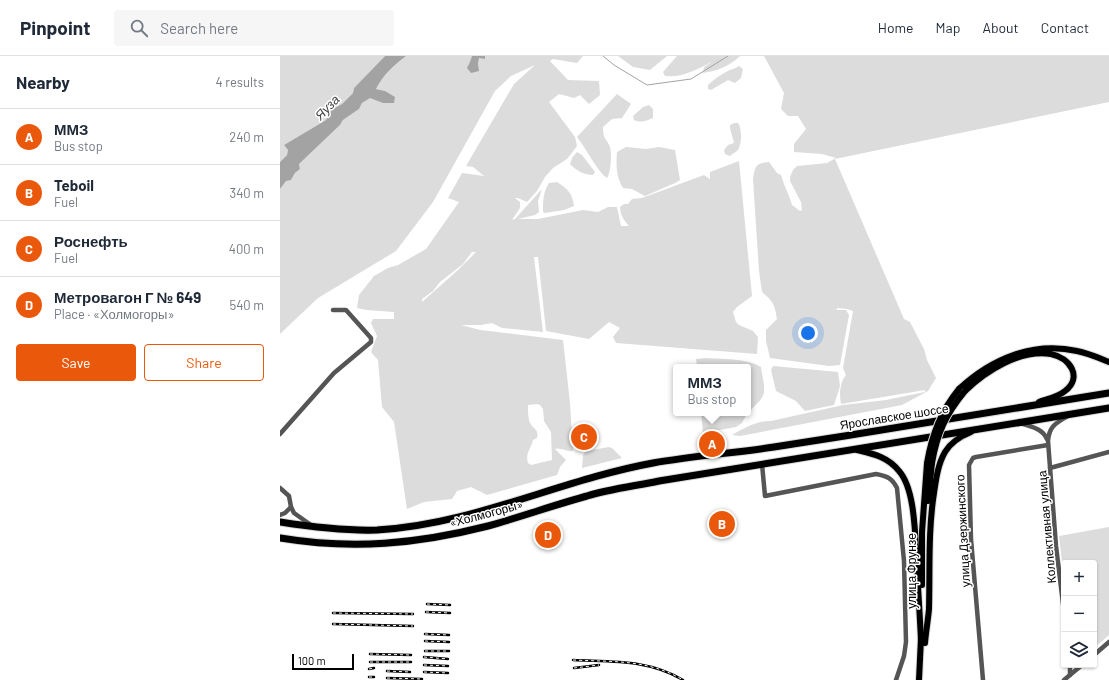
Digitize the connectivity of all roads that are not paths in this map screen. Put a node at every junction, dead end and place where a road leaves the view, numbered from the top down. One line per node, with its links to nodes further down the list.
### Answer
1 (333, 310): 10 (street)
2 (1109, 362): 3 (main road)
3 (962, 390): 5 (main road); 24 (main road, улица Фрунзе, bridge)
4 (1109, 392): 5 (highway, Ярославское шоссе)
5 (1027, 406): 14 (highway, Ярославское шоссе)
6 (1109, 408): 7 (highway)
7 (1071, 414): 8 (highway); 11 (street)
8 (1019, 423): 9 (highway); 11 (street)
9 (975, 430): 12 (highway); 24 (main road)
10 (280, 434)
11 (1048, 443): 16 (street, Коллективная улица); 33 (street, улица Дзержинского)
12 (855, 449): 15 (highway); 24 (main road)
13 (1109, 452): 16 (street)
14 (682, 459): 21 (highway, «Холмогоры»)
15 (762, 464): 22 (highway, «Холмогоры»); 30 (street)
16 (1050, 468): 23 (street, Коллективная улица)
17 (280, 488): 18 (street)
18 (291, 507): 19 (street); 21 (street)
19 (280, 515)
20 (280, 522): 21 (highway, «Холмогоры»)
21 (316, 528)
22 (280, 538)
23 (1062, 596)
24 (923, 642): 31 (main road, улица Фрунзе); 32 (main road, улица Фрунзе)
25 (1109, 642): 26 (street)
26 (1097, 652)
27 (1070, 668): 29 (street)
28 (1078, 668): 29 (street)
29 (1070, 675): 34 (street)
30 (896, 680)
31 (919, 680)
32 (923, 680)
33 (983, 680)
34 (1064, 680)

